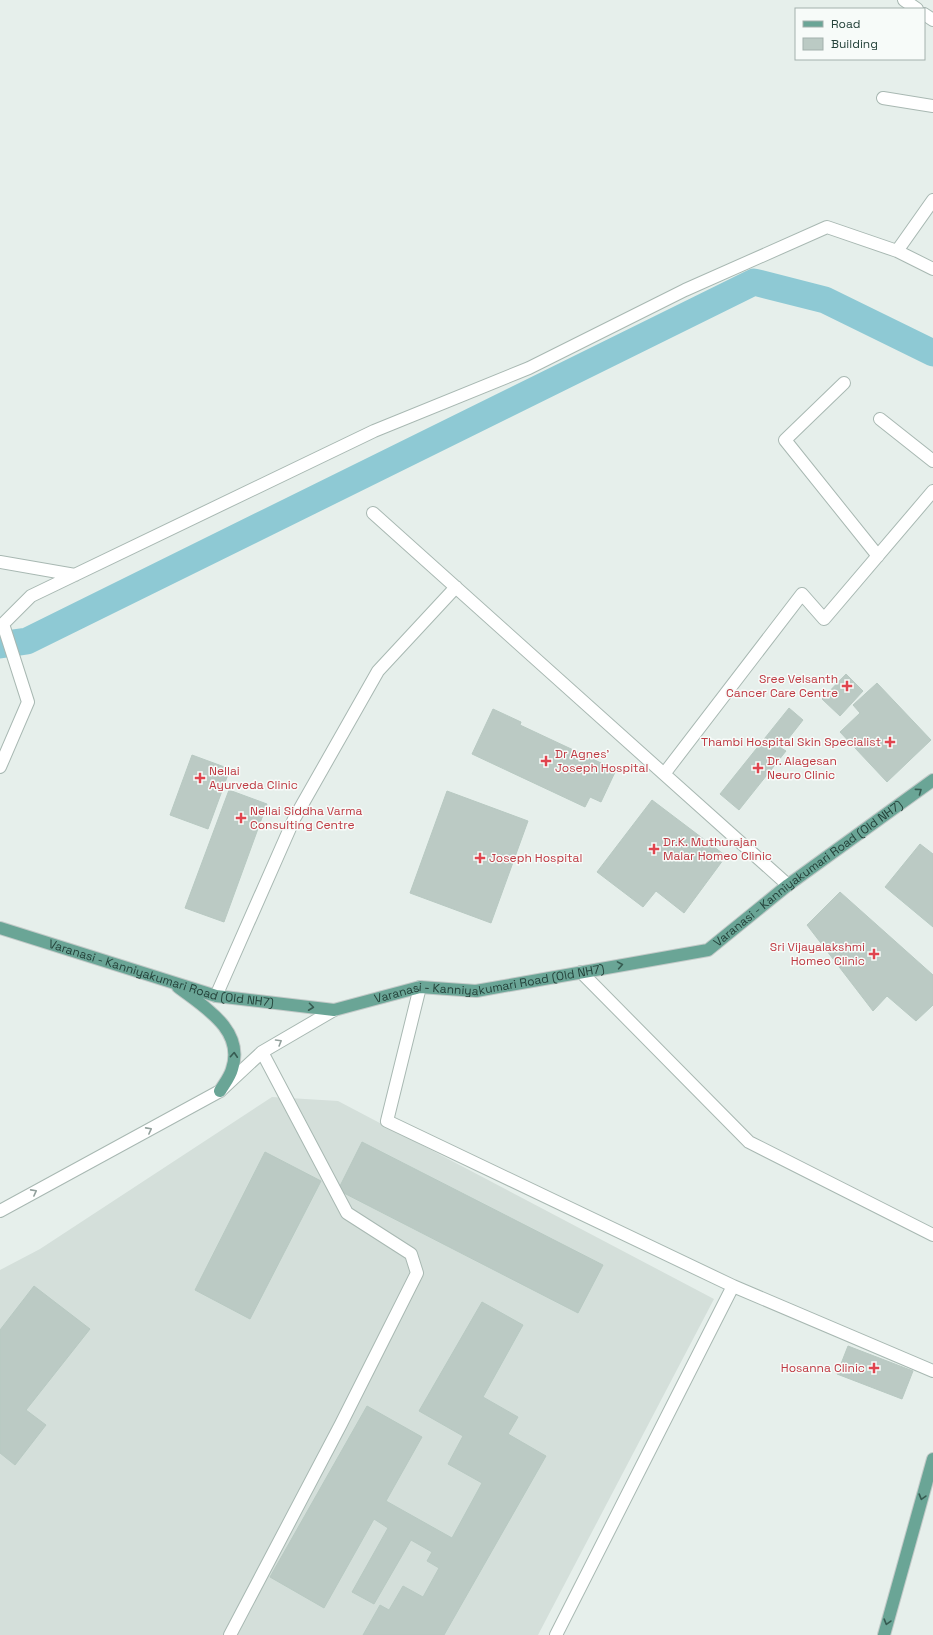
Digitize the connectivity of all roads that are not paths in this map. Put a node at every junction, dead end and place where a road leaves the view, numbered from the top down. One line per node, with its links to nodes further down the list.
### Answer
1 (904, 0): 2 (street)
2 (916, 8)
3 (883, 98): 4 (street)
4 (933, 106)
5 (933, 200): 6 (street)
6 (897, 251): 7 (street); 15 (street)
7 (933, 269)
8 (844, 383): 13 (street)
9 (880, 419): 10 (street)
10 (933, 461)
11 (933, 491): 13 (street)
12 (373, 513): 16 (street)
13 (878, 556): 18 (street)
14 (0, 562): 15 (street)
15 (75, 575): 17 (street)
16 (456, 587): 18 (street); 25 (street)
17 (0, 767)
18 (664, 774): 20 (street)
19 (933, 780): 20 (main road, Varanasi - Kanniyakumari Road (Old NH7), one-way to 19)
20 (788, 885): 22 (main road, Varanasi - Kanniyakumari Road (Old NH7), one-way to 20)
21 (0, 928): 23 (main road, Varanasi - Kanniyakumari Road (Old NH7))
22 (581, 972): 24 (main road, Varanasi - Kanniyakumari Road (Old NH7)); 30 (street)
23 (170, 981): 25 (main road, Varanasi - Kanniyakumari Road (Old NH7)); 28 (main road, one-way to 23)
24 (420, 987): 26 (main road, Varanasi - Kanniyakumari Road (Old NH7)); 31 (street)
25 (216, 996): 26 (main road, Varanasi - Kanniyakumari Road (Old NH7), one-way to 26)
26 (334, 1010): 27 (street, one-way to 26)
27 (262, 1052): 28 (street); 34 (street)
28 (220, 1091): 29 (street, one-way to 28)
29 (0, 1210)
30 (933, 1235)
31 (733, 1286): 32 (street); 35 (street)
32 (933, 1371)
33 (933, 1459): 36 (main road, one-way to 36)
34 (230, 1635)
35 (556, 1635)
36 (884, 1635)

